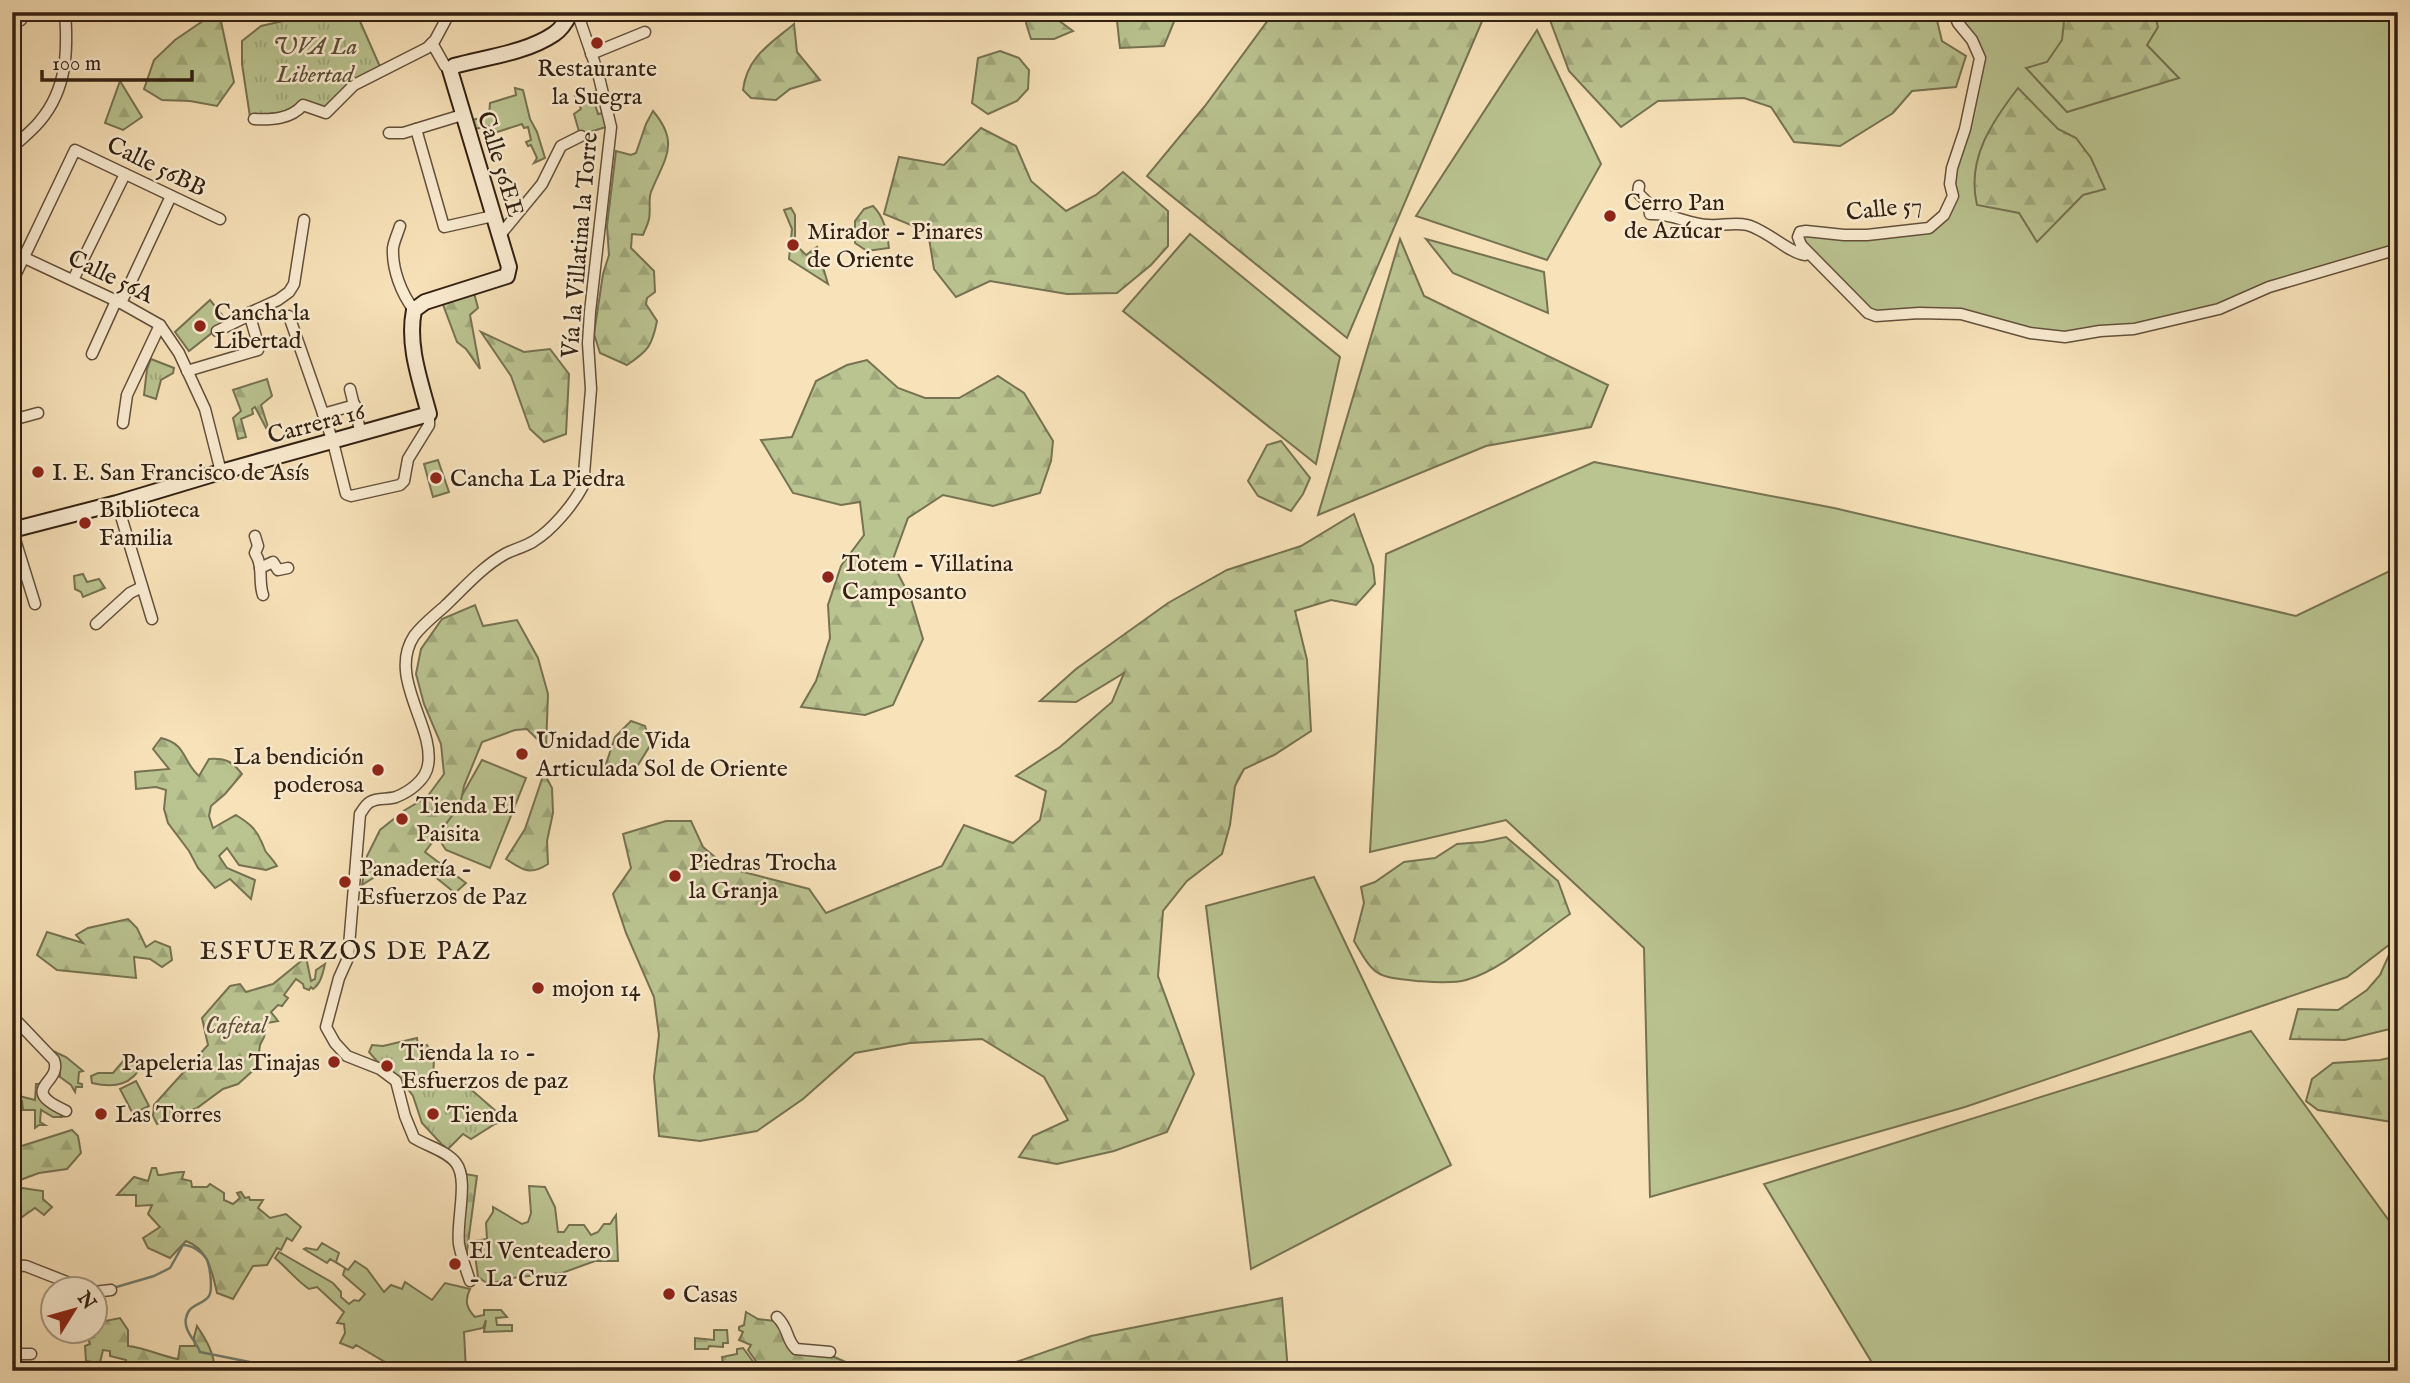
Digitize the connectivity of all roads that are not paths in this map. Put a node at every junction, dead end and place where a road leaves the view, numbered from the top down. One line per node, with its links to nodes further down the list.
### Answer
1 (65, 12): 15 (street)
2 (450, 12): 7 (street)
3 (571, 12): 9 (street)
4 (577, 12): 8 (street, Vía la Villatina la Torre)
5 (1953, 12): 24 (street, Calle 57)
6 (645, 32): 8 (street)
7 (432, 43): 9 (street); 11 (street)
8 (591, 54): 63 (street, Vía la Villatina la Torre)
9 (452, 68): 10 (street, Calle 56EE)
10 (462, 115): 12 (street); 19 (street, Calle 56EE)
11 (254, 119)
12 (416, 129): 13 (street); 19 (street)
13 (388, 133)
14 (581, 136): 23 (street)
15 (12, 148)
16 (125, 174): 18 (street, Calle 56BB); 27 (street, Calle 56BB); 28 (street)
17 (1639, 186): 24 (street)
18 (171, 196): 20 (street, Calle 56BB); 30 (street)
19 (493, 216): 23 (street, Calle 56EE)
20 (220, 219)
21 (304, 220): 32 (street)
22 (400, 226): 31 (street)
23 (500, 235): 31 (street, Calle 56EE)
24 (1801, 245): 25 (street)
25 (2398, 249)
26 (12, 252): 27 (street, Calle 56A)
27 (25, 257): 28 (street, Calle 56A); 29 (street)
28 (73, 280): 30 (street, Calle 56A)
29 (12, 282)
30 (118, 302): 34 (street, Calle 56A); 36 (street)
31 (414, 310): 42 (street)
32 (249, 313): 35 (street); 37 (street)
33 (289, 316): 41 (street)
34 (160, 325): 37 (street, Calle 56A); 44 (street)
35 (217, 331)
36 (92, 354)
37 (187, 371): 47 (street, Calle 56A)
38 (350, 389): 39 (street)
39 (355, 405): 41 (street); 45 (street)
40 (38, 413): 43 (street)
41 (323, 414): 46 (street)
42 (429, 414): 45 (street, Carrera 16); 46 (street)
43 (12, 420)
44 (123, 423)
45 (361, 434): 46 (street, Carrera 16)
46 (333, 442): 47 (street, Carrera 16)
47 (221, 472): 48 (street, Carrera 16)
48 (117, 503): 49 (street, Carrera 16); 54 (street)
49 (12, 530): 56 (street)
50 (255, 536): 52 (street)
51 (288, 568): 52 (street)
52 (261, 572): 53 (street); 55 (street)
53 (272, 581)
54 (142, 587): 57 (street); 58 (street)
55 (263, 595)
56 (35, 604)
57 (152, 619)
58 (96, 624)
59 (12, 1016): 60 (street)
60 (66, 1111)
61 (12, 1265): 62 (street)
62 (45, 1274)
63 (470, 1281)
64 (108, 1290): 65 (street)
65 (111, 1290)
66 (777, 1317): 67 (street)
67 (830, 1352)
68 (12, 1354): 69 (street)
69 (31, 1354)

